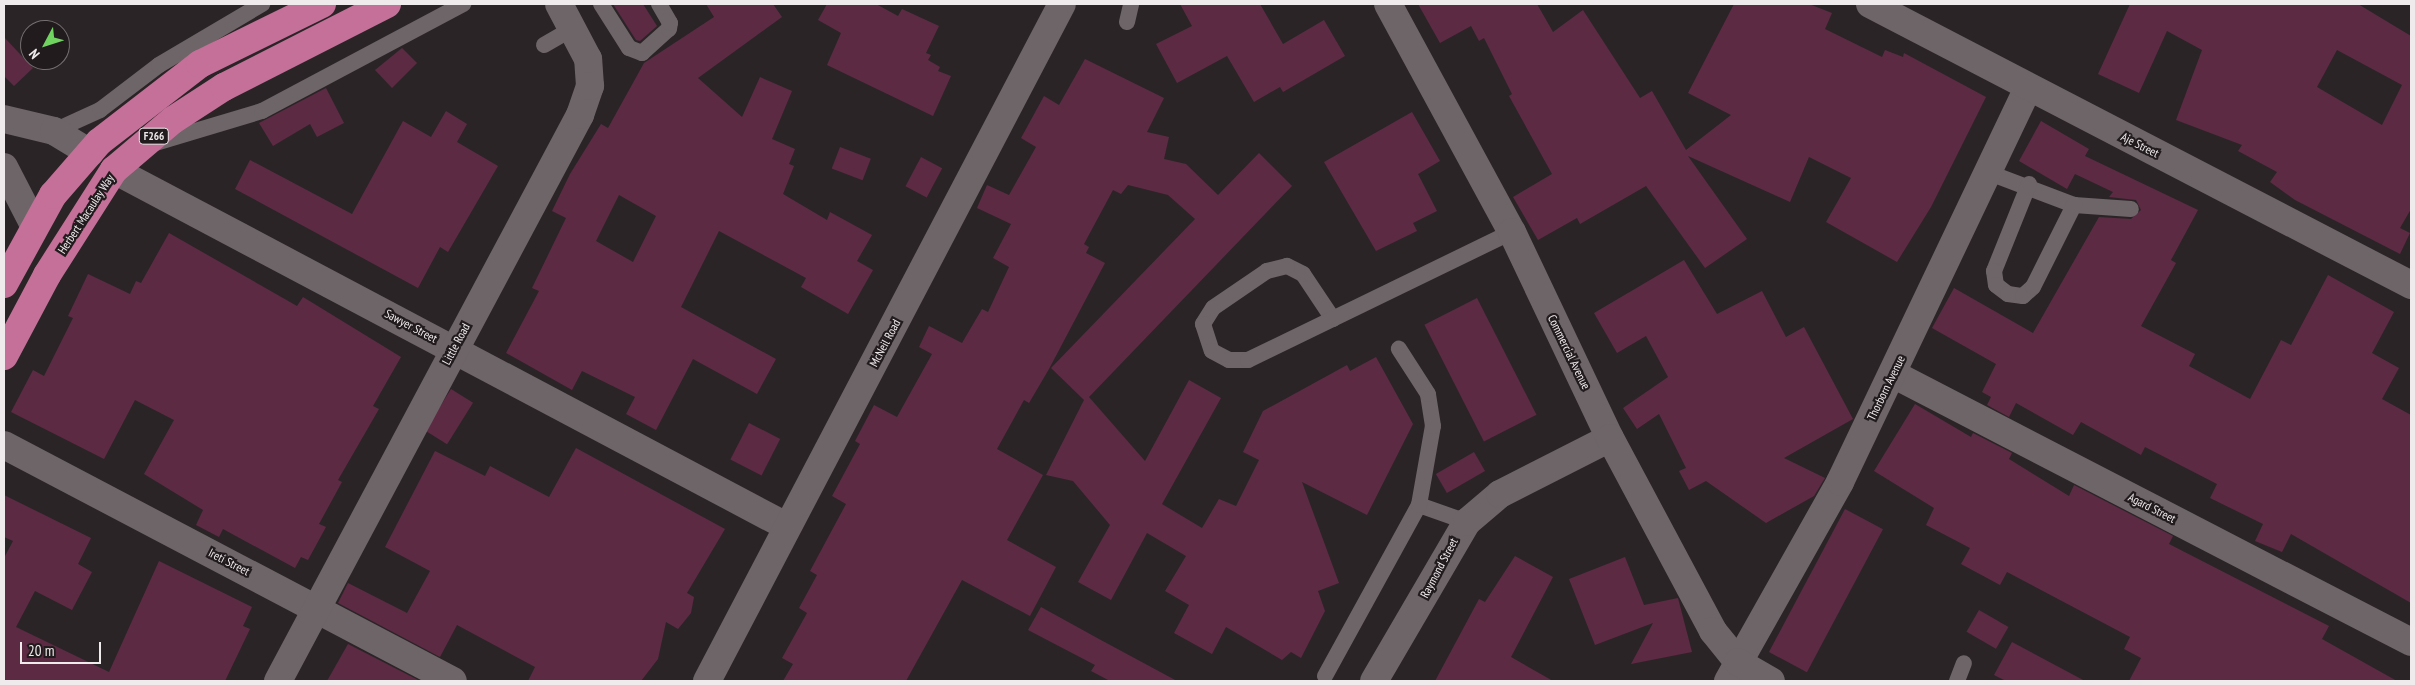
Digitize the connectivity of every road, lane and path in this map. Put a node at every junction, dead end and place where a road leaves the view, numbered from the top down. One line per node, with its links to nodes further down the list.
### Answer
1 (262, 4): 16 (lane)
2 (322, 4): 19 (highway, F266)
3 (387, 4): 20 (highway, Herbert Macaulay Way / F266)
4 (463, 4): 20 (lane)
5 (559, 4): 13 (street, Little Road)
6 (601, 4): 7 (lane)
7 (659, 4)
8 (1062, 4): 40 (street, McNeil Road)
9 (1131, 4): 12 (lane)
10 (1388, 4): 28 (street, Commercial Avenue)
11 (1870, 4): 15 (street, Aje Street)
12 (1127, 22)
13 (573, 28): 14 (lane); 32 (street, Little Road)
14 (544, 45)
15 (2028, 87): 23 (street, Thorborn Avenue); 30 (street, Aje Street)
16 (100, 110): 18 (lane); 19 (lane)
17 (4, 119): 18 (street)
18 (54, 131): 19 (street)
19 (94, 147): 27 (highway, F266)
20 (140, 148): 22 (highway, Herbert Macaulay Way / F266)
21 (4, 167): 27 (street)
22 (114, 170): 32 (street, Sawyer Street); 34 (highway, Herbert Macaulay Way / F266)
23 (1988, 172): 24 (lane); 35 (street, Thorborn Avenue)
24 (2029, 184): 25 (lane); 25 (lane)
25 (2074, 205): 26 (lane)
26 (2131, 208)
27 (34, 225): 29 (highway, F266)
28 (1512, 232): 31 (lane); 36 (street, Commercial Avenue)
29 (4, 284)
30 (2411, 285)
31 (1333, 319): 31 (lane)
32 (454, 348): 40 (street, Sawyer Street); 41 (street, Little Road)
33 (1399, 349): 38 (lane)
34 (4, 356)
35 (1893, 374): 42 (street, Agard Street); 44 (street, Thorborn Avenue)
36 (1610, 438): 39 (street, Raymond Street); 44 (street, Commercial Avenue)
37 (4, 445): 41 (street, Ireti Street)
38 (1419, 505): 39 (lane); 45 (lane)
39 (1466, 522): 49 (street, Raymond Street)
40 (786, 526): 48 (street, McNeil Road)
41 (315, 607): 46 (street, Little Road); 47 (street, Ireti Street)
42 (2411, 642)
43 (1964, 662): 51 (lane)
44 (1733, 672): 50 (street, Commercial Avenue)
45 (1325, 676)
46 (278, 681)
47 (453, 681)
48 (707, 681)
49 (1374, 681)
50 (1772, 681)
51 (1957, 681)

